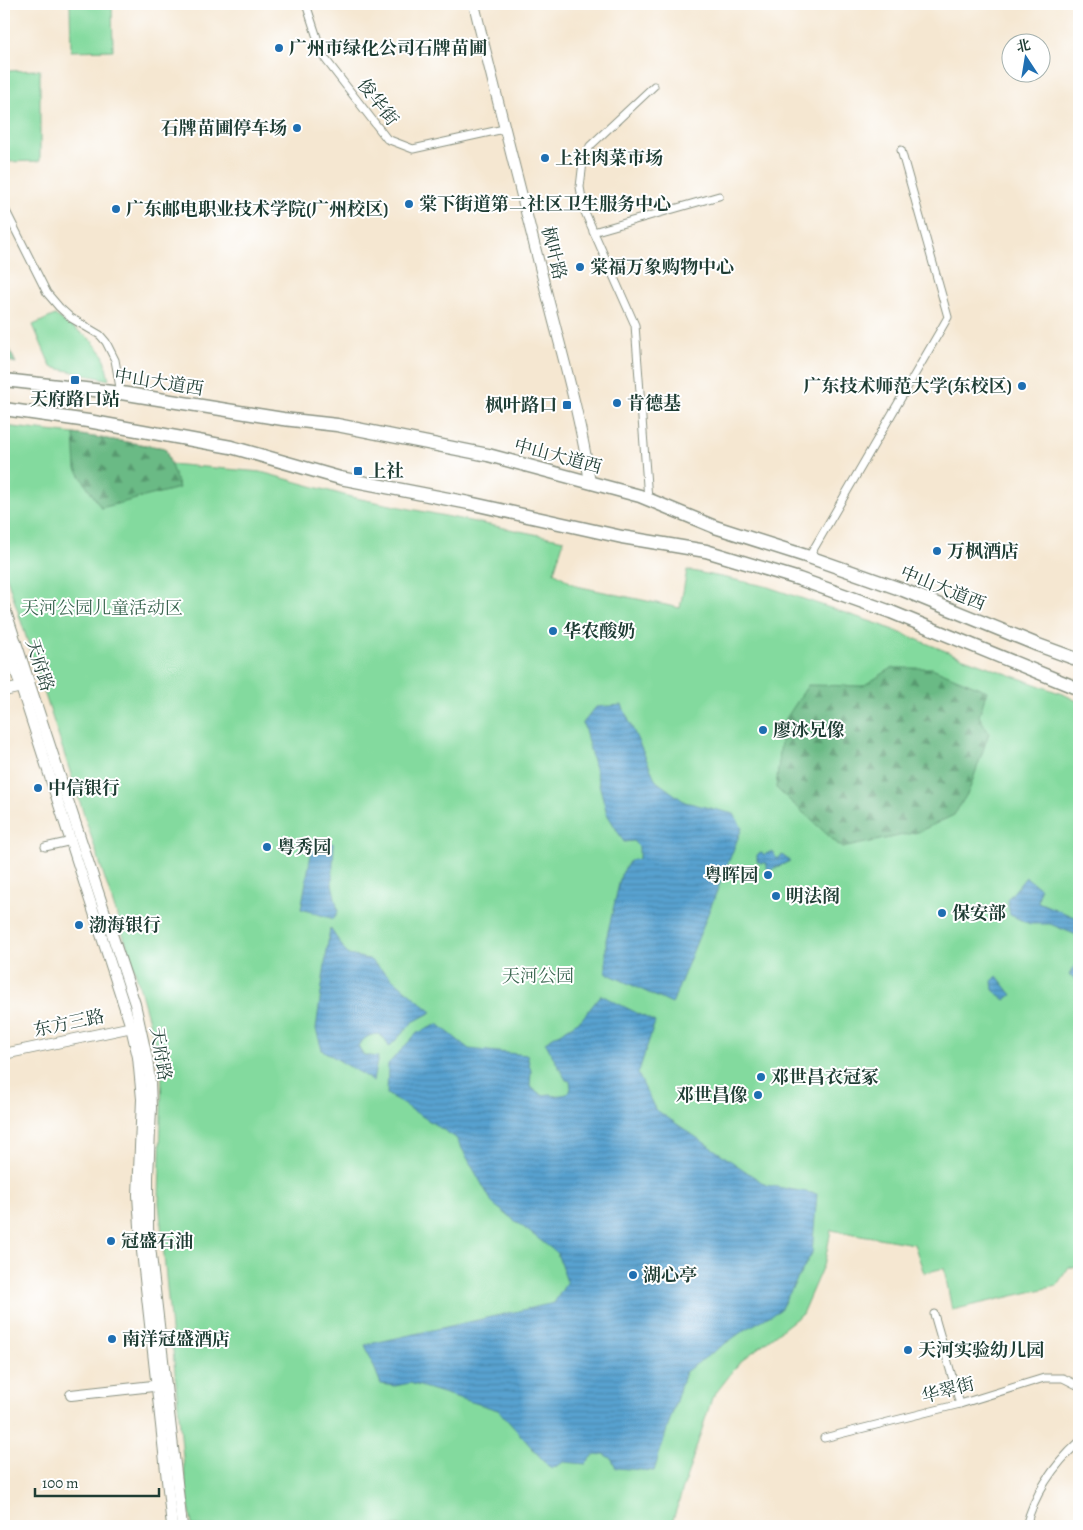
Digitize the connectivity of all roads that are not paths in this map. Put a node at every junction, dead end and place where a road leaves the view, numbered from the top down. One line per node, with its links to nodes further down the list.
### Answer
1 (306, 4): 4 (street, 俊华街)
2 (474, 4): 4 (main road, 枫叶路)
3 (654, 86): 8 (street)
4 (504, 129): 12 (main road, 枫叶路)
5 (901, 150): 14 (street)
6 (719, 196): 8 (street)
7 (4, 207): 10 (street)
8 (593, 232): 13 (street)
9 (4, 380): 10 (highway, 中山大道西)
10 (121, 393): 12 (highway, 中山大道西)
11 (4, 409): 19 (highway)
12 (590, 483): 13 (highway, 中山大道西)
13 (648, 499): 14 (highway, 中山大道西)
14 (809, 557): 17 (highway, 中山大道西)
15 (4, 606): 18 (main road, 天府路)
16 (4, 635): 18 (main road, 天府路)
17 (1079, 660)
18 (25, 687): 20 (main road); 21 (main road, 天府路); 23 (main road, 天府路)
19 (1079, 689)
20 (4, 692)
21 (72, 840): 22 (street); 23 (main road, 天府路)
22 (45, 847)
23 (136, 1026): 24 (main road, 东方三路); 26 (main road, 天府路)
24 (4, 1054)
25 (934, 1314): 29 (street)
26 (161, 1386): 28 (main road); 32 (main road, 天府路); 33 (main road, 天府路)
27 (1079, 1386): 29 (street, 华翠街)
28 (71, 1395)
29 (960, 1404): 30 (street, 华翠街)
30 (824, 1438)
31 (1079, 1442): 34 (street)
32 (172, 1526)
33 (182, 1526)
34 (1026, 1526)

